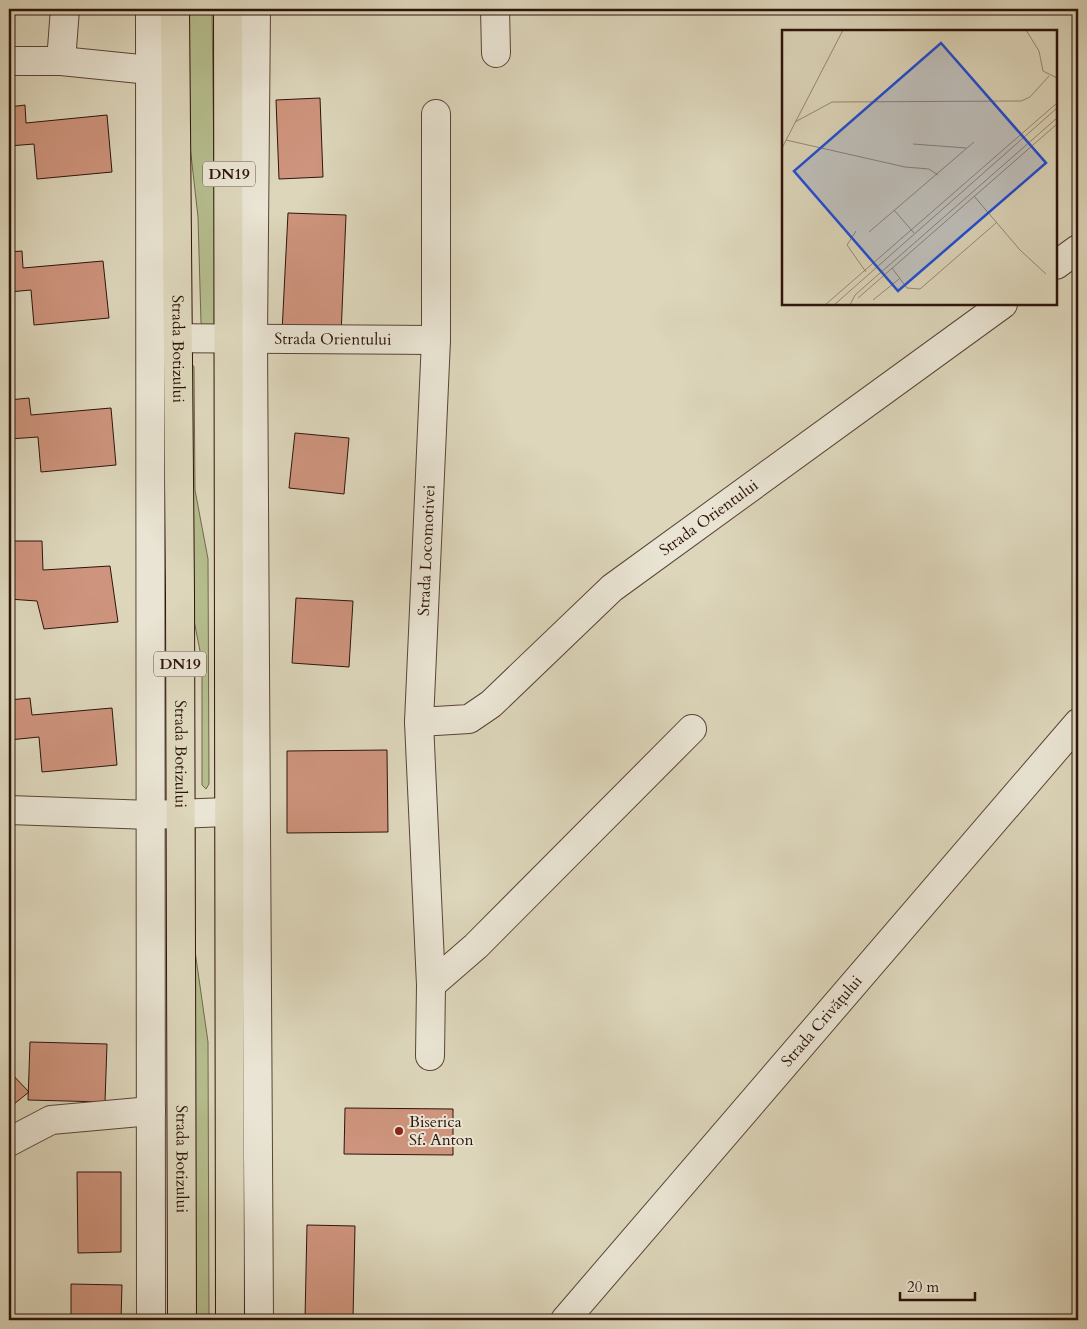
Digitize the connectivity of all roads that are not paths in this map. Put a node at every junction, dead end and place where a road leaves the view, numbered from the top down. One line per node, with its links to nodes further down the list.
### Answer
1 (65, 9): 9 (street)
2 (150, 9): 10 (street, Strada Botizului)
3 (175, 9): 15 (main road, Strada Botizului / DN19)
4 (228, 9): 16 (main road, DN19)
5 (256, 9): 16 (street)
6 (495, 9): 7 (street)
7 (496, 53)
8 (9, 61): 9 (street)
9 (61, 61): 10 (street)
10 (150, 70): 15 (street, Strada Botizului)
11 (436, 114): 17 (street, Strada Locomotivei)
12 (1078, 249): 13 (street)
13 (1057, 265)
14 (1002, 305): 18 (street, Strada Orientului)
15 (164, 338): 16 (street, Strada Orientului); 24 (street, Strada Botizului); 25 (main road, Strada Botizului / DN19)
16 (241, 339): 17 (street, Strada Orientului); 22 (street); 23 (main road, DN19)
17 (436, 340): 18 (street, Strada Locomotivei)
18 (419, 722): 26 (street, Strada Locomotivei)
19 (1078, 724): 34 (street, Strada Crivățului)
20 (692, 730): 26 (street)
21 (9, 810): 24 (street)
22 (256, 811): 23 (street); 33 (street)
23 (228, 812): 25 (street); 32 (main road, DN19)
24 (151, 815): 25 (street); 28 (street, Strada Botizului)
25 (180, 815): 31 (main road, Strada Botizului / DN19)
26 (431, 985): 27 (street, Strada Locomotivei)
27 (430, 1056)
28 (151, 1111): 29 (street); 30 (street, Strada Botizului)
29 (9, 1142)
30 (151, 1320)
31 (182, 1320)
32 (230, 1320)
33 (259, 1320)
34 (565, 1320)

